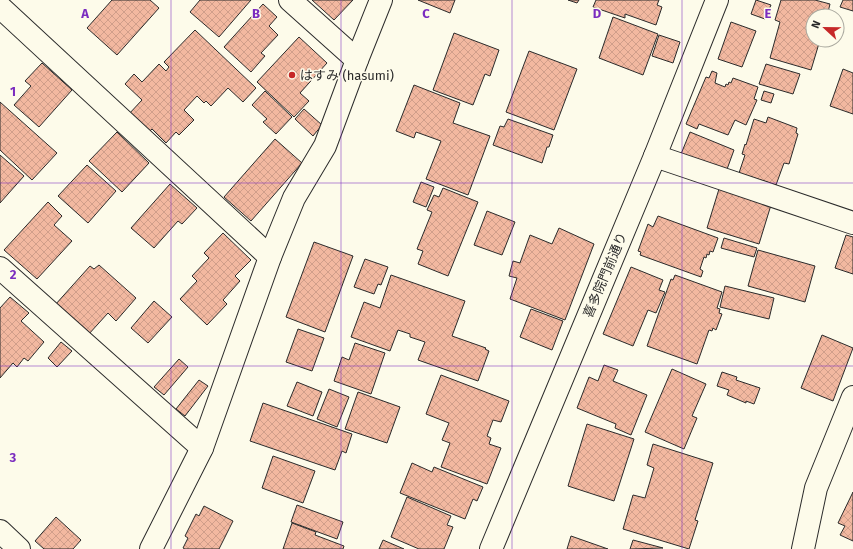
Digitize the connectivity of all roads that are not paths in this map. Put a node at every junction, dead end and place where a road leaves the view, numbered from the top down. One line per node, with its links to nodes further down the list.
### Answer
1 (290, 0): 5 (street)
2 (381, 0): 5 (street)
3 (717, 0): 6 (street, 喜多院門前通り)
4 (0, 7): 8 (street)
5 (357, 60): 8 (street)
6 (655, 156): 7 (street); 15 (street, 喜多院門前通り)
7 (853, 223)
8 (270, 257): 11 (street)
9 (0, 268): 11 (street)
10 (853, 397): 16 (street)
11 (202, 448): 14 (street)
12 (0, 531): 13 (street)
13 (19, 549)
14 (150, 549)
15 (490, 549)
16 (803, 549)

